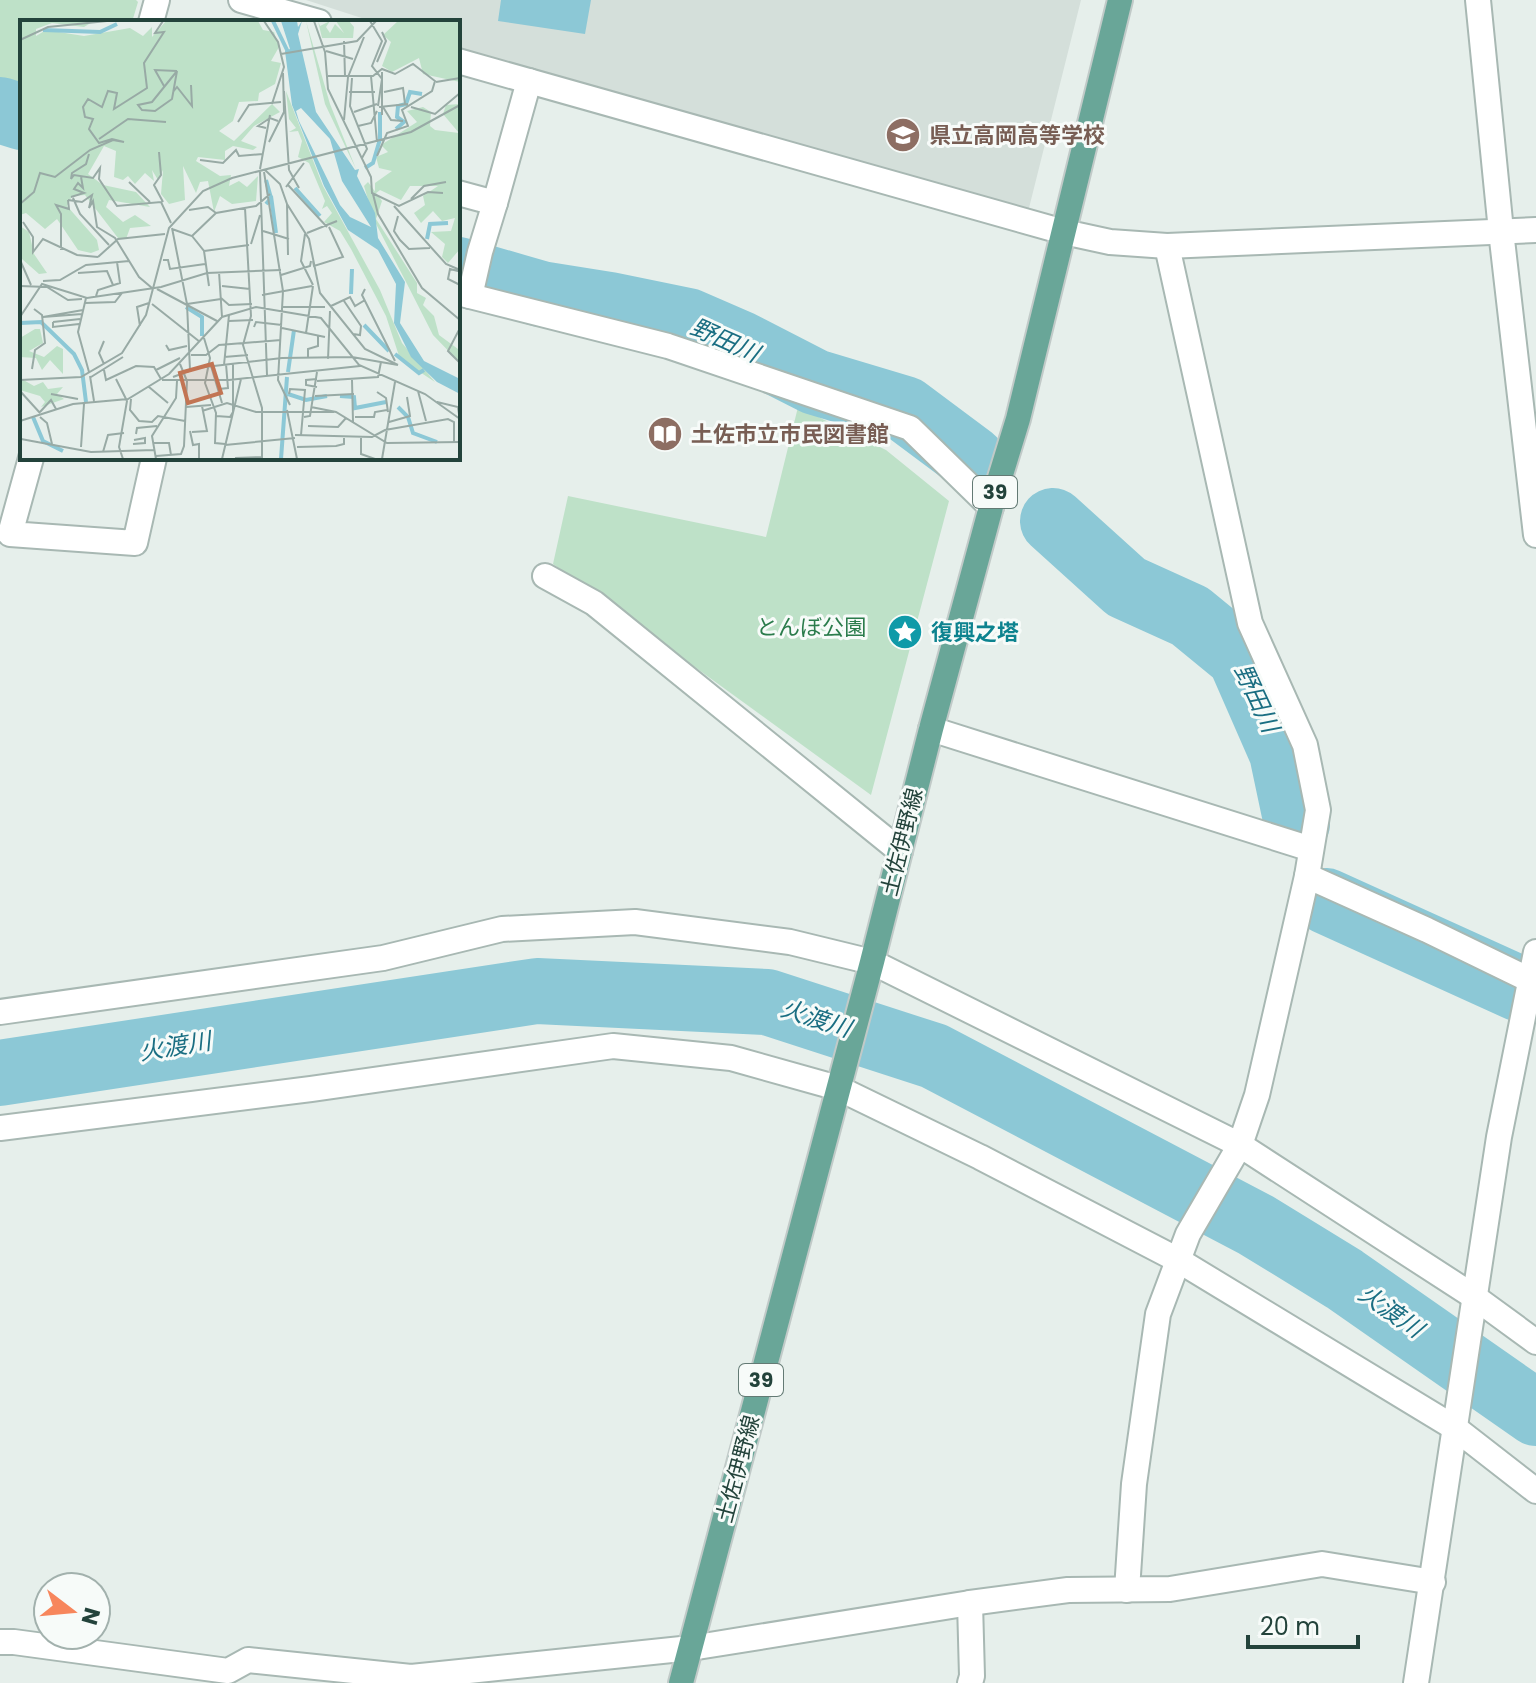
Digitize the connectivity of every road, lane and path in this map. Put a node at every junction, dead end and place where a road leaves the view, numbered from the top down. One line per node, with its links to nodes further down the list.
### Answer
1 (157, 0): 5 (street)
2 (241, 0): 6 (street)
3 (1120, 0): 13 (main road, 土佐伊野線 / 39)
4 (1478, 0): 12 (street)
5 (152, 20)
6 (312, 20)
7 (460, 62): 8 (street)
8 (529, 81): 10 (street); 13 (street)
9 (460, 194): 10 (street)
10 (495, 203): 15 (street)
11 (1536, 230): 12 (street)
12 (1501, 231): 14 (street); 19 (street)
13 (1064, 232): 14 (street); 18 (main road, 土佐伊野線 / 39)
14 (1167, 246): 22 (street)
15 (464, 294): 18 (street)
16 (30, 460): 17 (street)
17 (154, 460)
18 (991, 507): 21 (main road, 土佐伊野線 / 39)
19 (1536, 535)
20 (545, 576): 23 (street)
21 (931, 729): 22 (street); 23 (main road, 土佐伊野線 / 39)
22 (1311, 849): 24 (street)
23 (900, 851): 26 (main road, 土佐伊野線 / 39)
24 (1307, 876): 27 (street); 31 (street)
25 (1536, 952): 27 (street)
26 (868, 973): 28 (street); 29 (main road, 土佐伊野線 / 39); 31 (street)
27 (1534, 982): 33 (street)
28 (0, 1012)
29 (840, 1082): 30 (street); 32 (street); 41 (main road, 土佐伊野線 / 39)
30 (0, 1128)
31 (1236, 1154): 32 (street); 33 (street)
32 (1178, 1260): 35 (street); 38 (street)
33 (1473, 1302): 34 (street); 35 (street)
34 (1536, 1342)
35 (1455, 1428): 36 (street); 37 (street)
36 (1536, 1491)
37 (1433, 1582): 38 (street); 45 (street)
38 (1127, 1590): 39 (street)
39 (970, 1603): 41 (street); 44 (street)
40 (0, 1642): 42 (street)
41 (691, 1648): 42 (street); 43 (main road, 土佐伊野線 / 39)
42 (227, 1677)
43 (681, 1683)
44 (970, 1683)
45 (1416, 1683)

